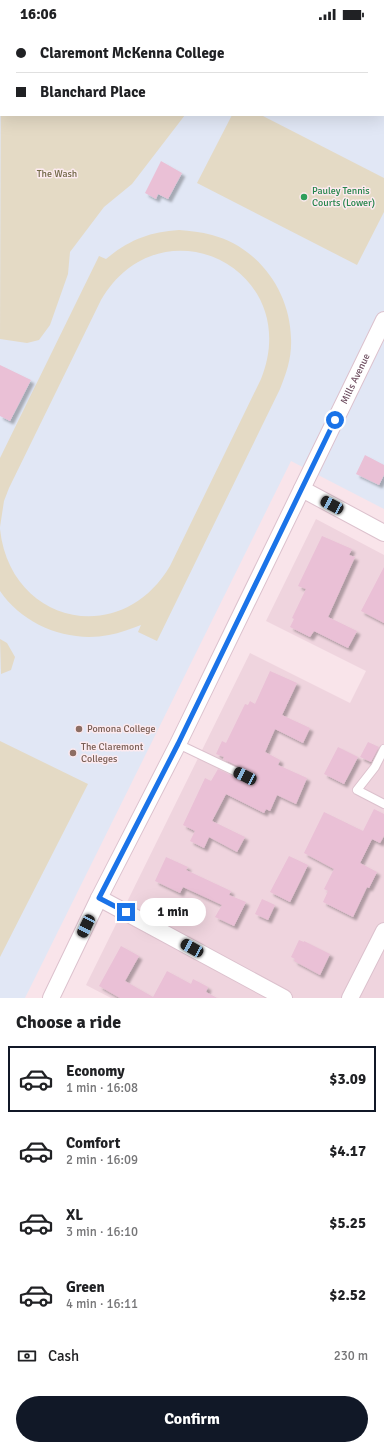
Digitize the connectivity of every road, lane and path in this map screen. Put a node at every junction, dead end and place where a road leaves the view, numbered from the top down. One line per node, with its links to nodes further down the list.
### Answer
1 (384, 320): 2 (street, Mills Avenue)
2 (302, 489): 3 (street); 4 (street, Mills Avenue)
3 (384, 533)
4 (178, 744): 6 (lane); 8 (street, Mills Avenue)
5 (384, 749): 7 (lane)
6 (245, 776)
7 (384, 804)
8 (99, 898): 10 (street, Mills Avenue); 11 (street)
9 (384, 933): 12 (street)
10 (51, 998)
11 (284, 998)
12 (350, 998)

